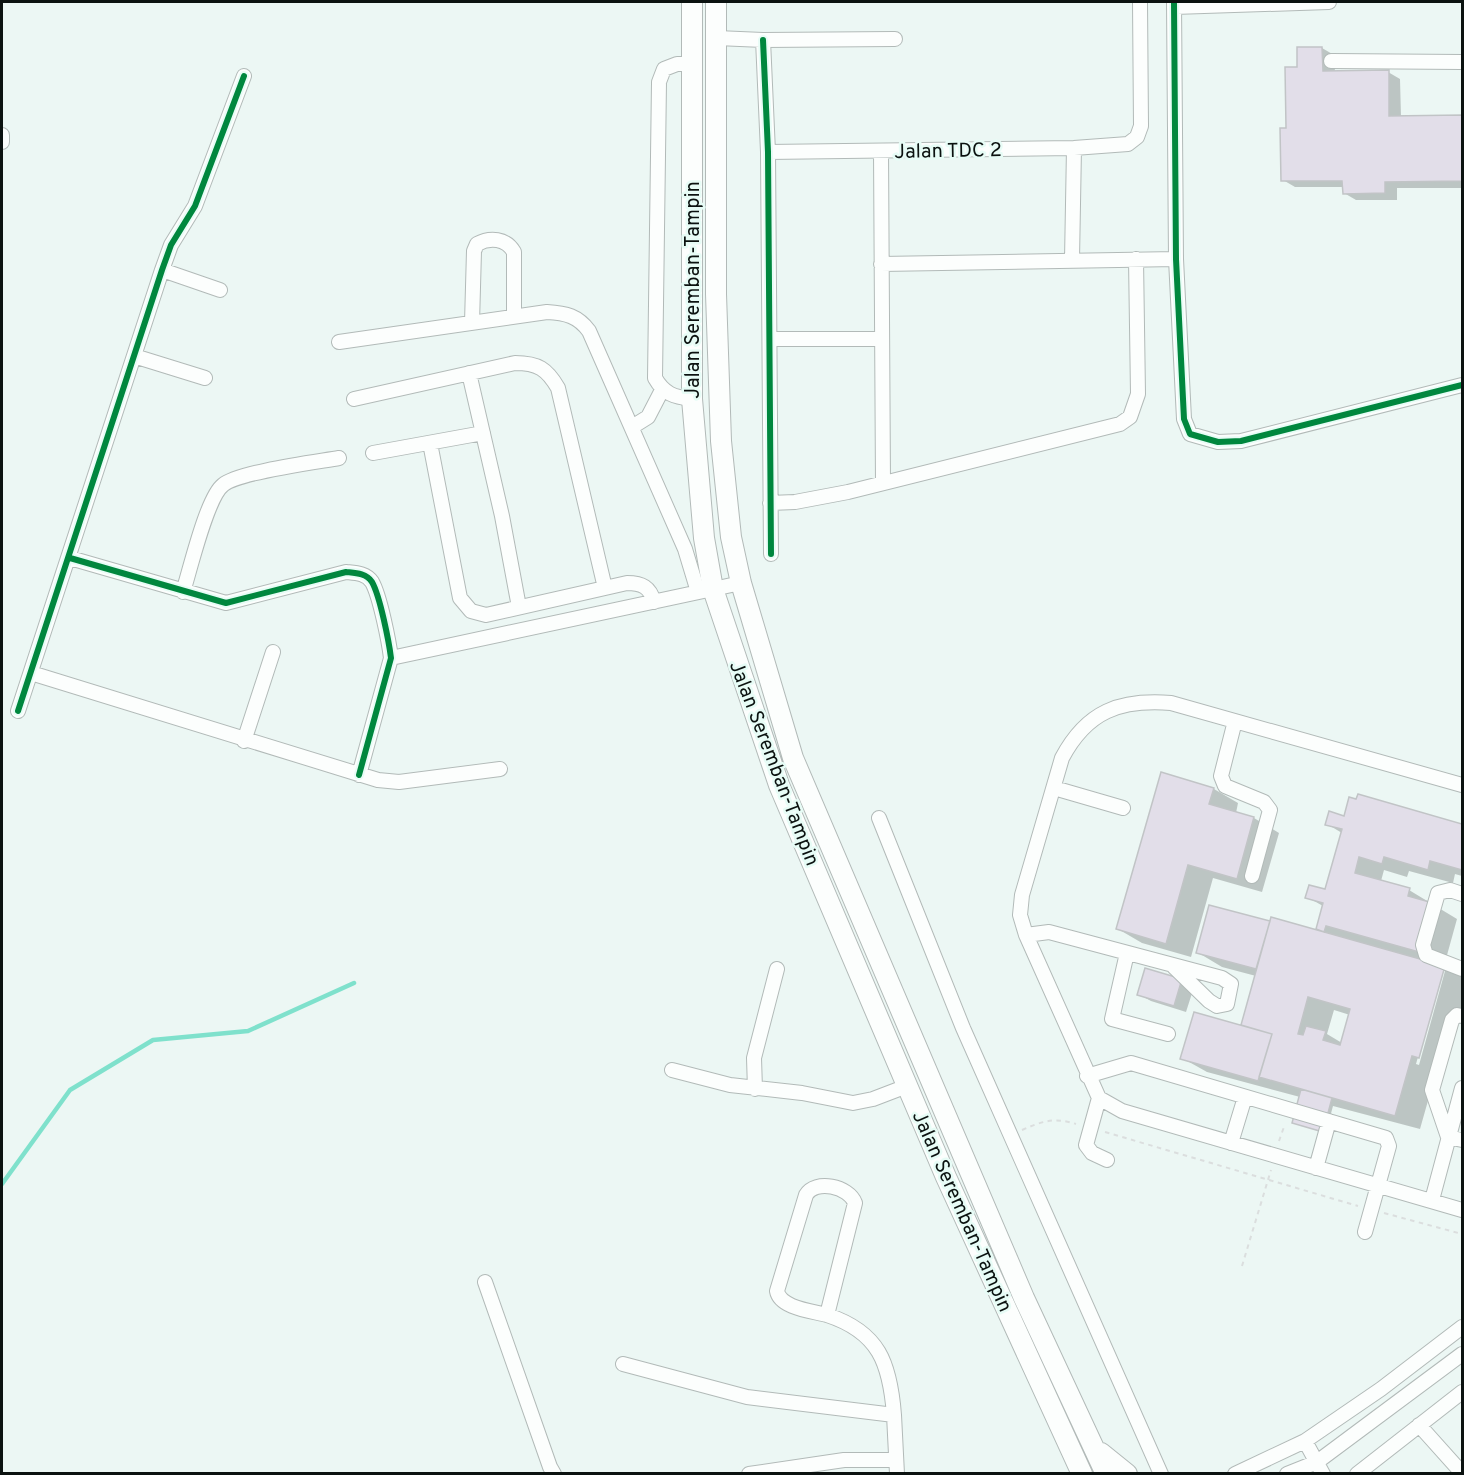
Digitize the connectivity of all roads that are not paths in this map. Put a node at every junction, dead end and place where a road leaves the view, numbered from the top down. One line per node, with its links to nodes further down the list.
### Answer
1 (692, 2): 11 (highway, Jalan Seremban-Tampin)
2 (716, 2): 6 (highway, Jalan Seremban-Tampin)
3 (1140, 2): 15 (street, Jalan TDC 2)
4 (1329, 2): 5 (street)
5 (1174, 4): 19 (street)
6 (717, 38): 8 (street); 45 (highway, Jalan Seremban-Tampin)
7 (895, 39): 8 (street)
8 (762, 40): 17 (street)
9 (1331, 61): 10 (street)
10 (1462, 62)
11 (693, 64): 33 (street); 35 (highway, Jalan Seremban-Tampin)
12 (244, 76): 22 (street)
13 (2, 135): 14 (street)
14 (2, 142)
15 (1074, 148): 16 (street, Jalan TDC 2); 20 (street)
16 (880, 151): 17 (street, Jalan TDC 2); 21 (street)
17 (768, 152): 26 (street)
18 (1136, 259): 19 (street); 20 (street); 41 (street)
19 (1176, 259): 32 (street)
20 (1072, 260): 21 (street)
21 (881, 264): 27 (street)
22 (162, 270): 23 (street); 29 (street)
23 (220, 290)
24 (514, 316): 25 (street); 25 (street); 36 (street)
25 (471, 323): 28 (street)
26 (771, 339): 27 (street); 42 (street)
27 (880, 339): 41 (street)
28 (339, 342)
29 (134, 356): 31 (street); 44 (street)
30 (469, 373): 34 (street); 37 (street); 46 (street)
31 (205, 378)
32 (1462, 385)
33 (662, 390): 35 (street); 36 (street)
34 (354, 399)
35 (692, 399): 47 (highway, Jalan Seremban-Tampin)
36 (632, 427): 47 (street)
37 (483, 433): 38 (street); 50 (street)
38 (430, 442): 39 (street); 50 (street)
39 (373, 453)
40 (339, 458): 48 (street)
41 (883, 483): 42 (street)
42 (770, 503): 43 (street)
43 (771, 554)
44 (70, 558): 48 (street); 53 (street)
45 (741, 583): 47 (street); 98 (highway, Jalan Seremban-Tampin)
46 (605, 588): 49 (street); 50 (street)
47 (705, 590): 49 (street); 74 (highway, Jalan Seremban-Tampin)
48 (183, 592): 52 (street)
49 (654, 602): 52 (street)
50 (519, 607)
51 (273, 652): 56 (street)
52 (391, 658): 58 (street)
53 (32, 673): 54 (street); 56 (street)
54 (18, 711)
55 (1235, 721): 59 (street); 60 (street); 63 (street)
56 (244, 741): 58 (street)
57 (500, 769): 58 (street)
58 (359, 775)
59 (1462, 785)
60 (1054, 788): 61 (street); 65 (street)
61 (1123, 808)
62 (879, 818): 106 (street)
63 (1252, 876)
64 (1462, 894): 69 (street)
65 (1026, 935): 66 (street); 73 (street)
66 (1127, 953): 67 (street); 71 (street)
67 (1174, 966)
68 (777, 969): 76 (street)
69 (1462, 969)
70 (1462, 1016): 80 (street)
71 (1168, 1034)
72 (672, 1070): 76 (street)
73 (1087, 1076): 77 (street); 78 (street)
74 (907, 1086): 76 (street); 101 (highway, Jalan Seremban-Tampin)
75 (1462, 1088): 80 (street)
76 (755, 1089)
77 (1245, 1097): 79 (street); 82 (street)
78 (1099, 1098): 82 (street); 83 (street)
79 (1329, 1121): 84 (street); 85 (street)
80 (1448, 1137): 81 (street); 86 (street)
81 (1462, 1140)
82 (1231, 1143): 84 (street)
83 (1107, 1160)
84 (1317, 1168): 85 (street)
85 (1378, 1186): 86 (street); 88 (street)
86 (1432, 1200): 87 (street)
87 (1462, 1210)
88 (1365, 1232)
89 (485, 1282): 102 (street)
90 (826, 1315): 90 (street); 95 (street)
91 (1462, 1327): 97 (street)
92 (1462, 1354): 100 (street)
93 (623, 1364): 95 (street)
94 (1462, 1392): 96 (street)
95 (894, 1415): 99 (street)
96 (1419, 1425): 109 (street); 110 (street)
97 (1305, 1441): 100 (street); 107 (street)
98 (1094, 1447): 104 (highway, Jalan Seremban-Tampin); 105 (highway)
99 (897, 1467): 103 (street)
100 (1320, 1468): 108 (street)
101 (1078, 1470)
102 (554, 1473)
103 (749, 1473)
104 (1107, 1473)
105 (1127, 1473)
106 (1161, 1473)
107 (1235, 1473)
108 (1287, 1473)
109 (1357, 1473)
110 (1462, 1473)

